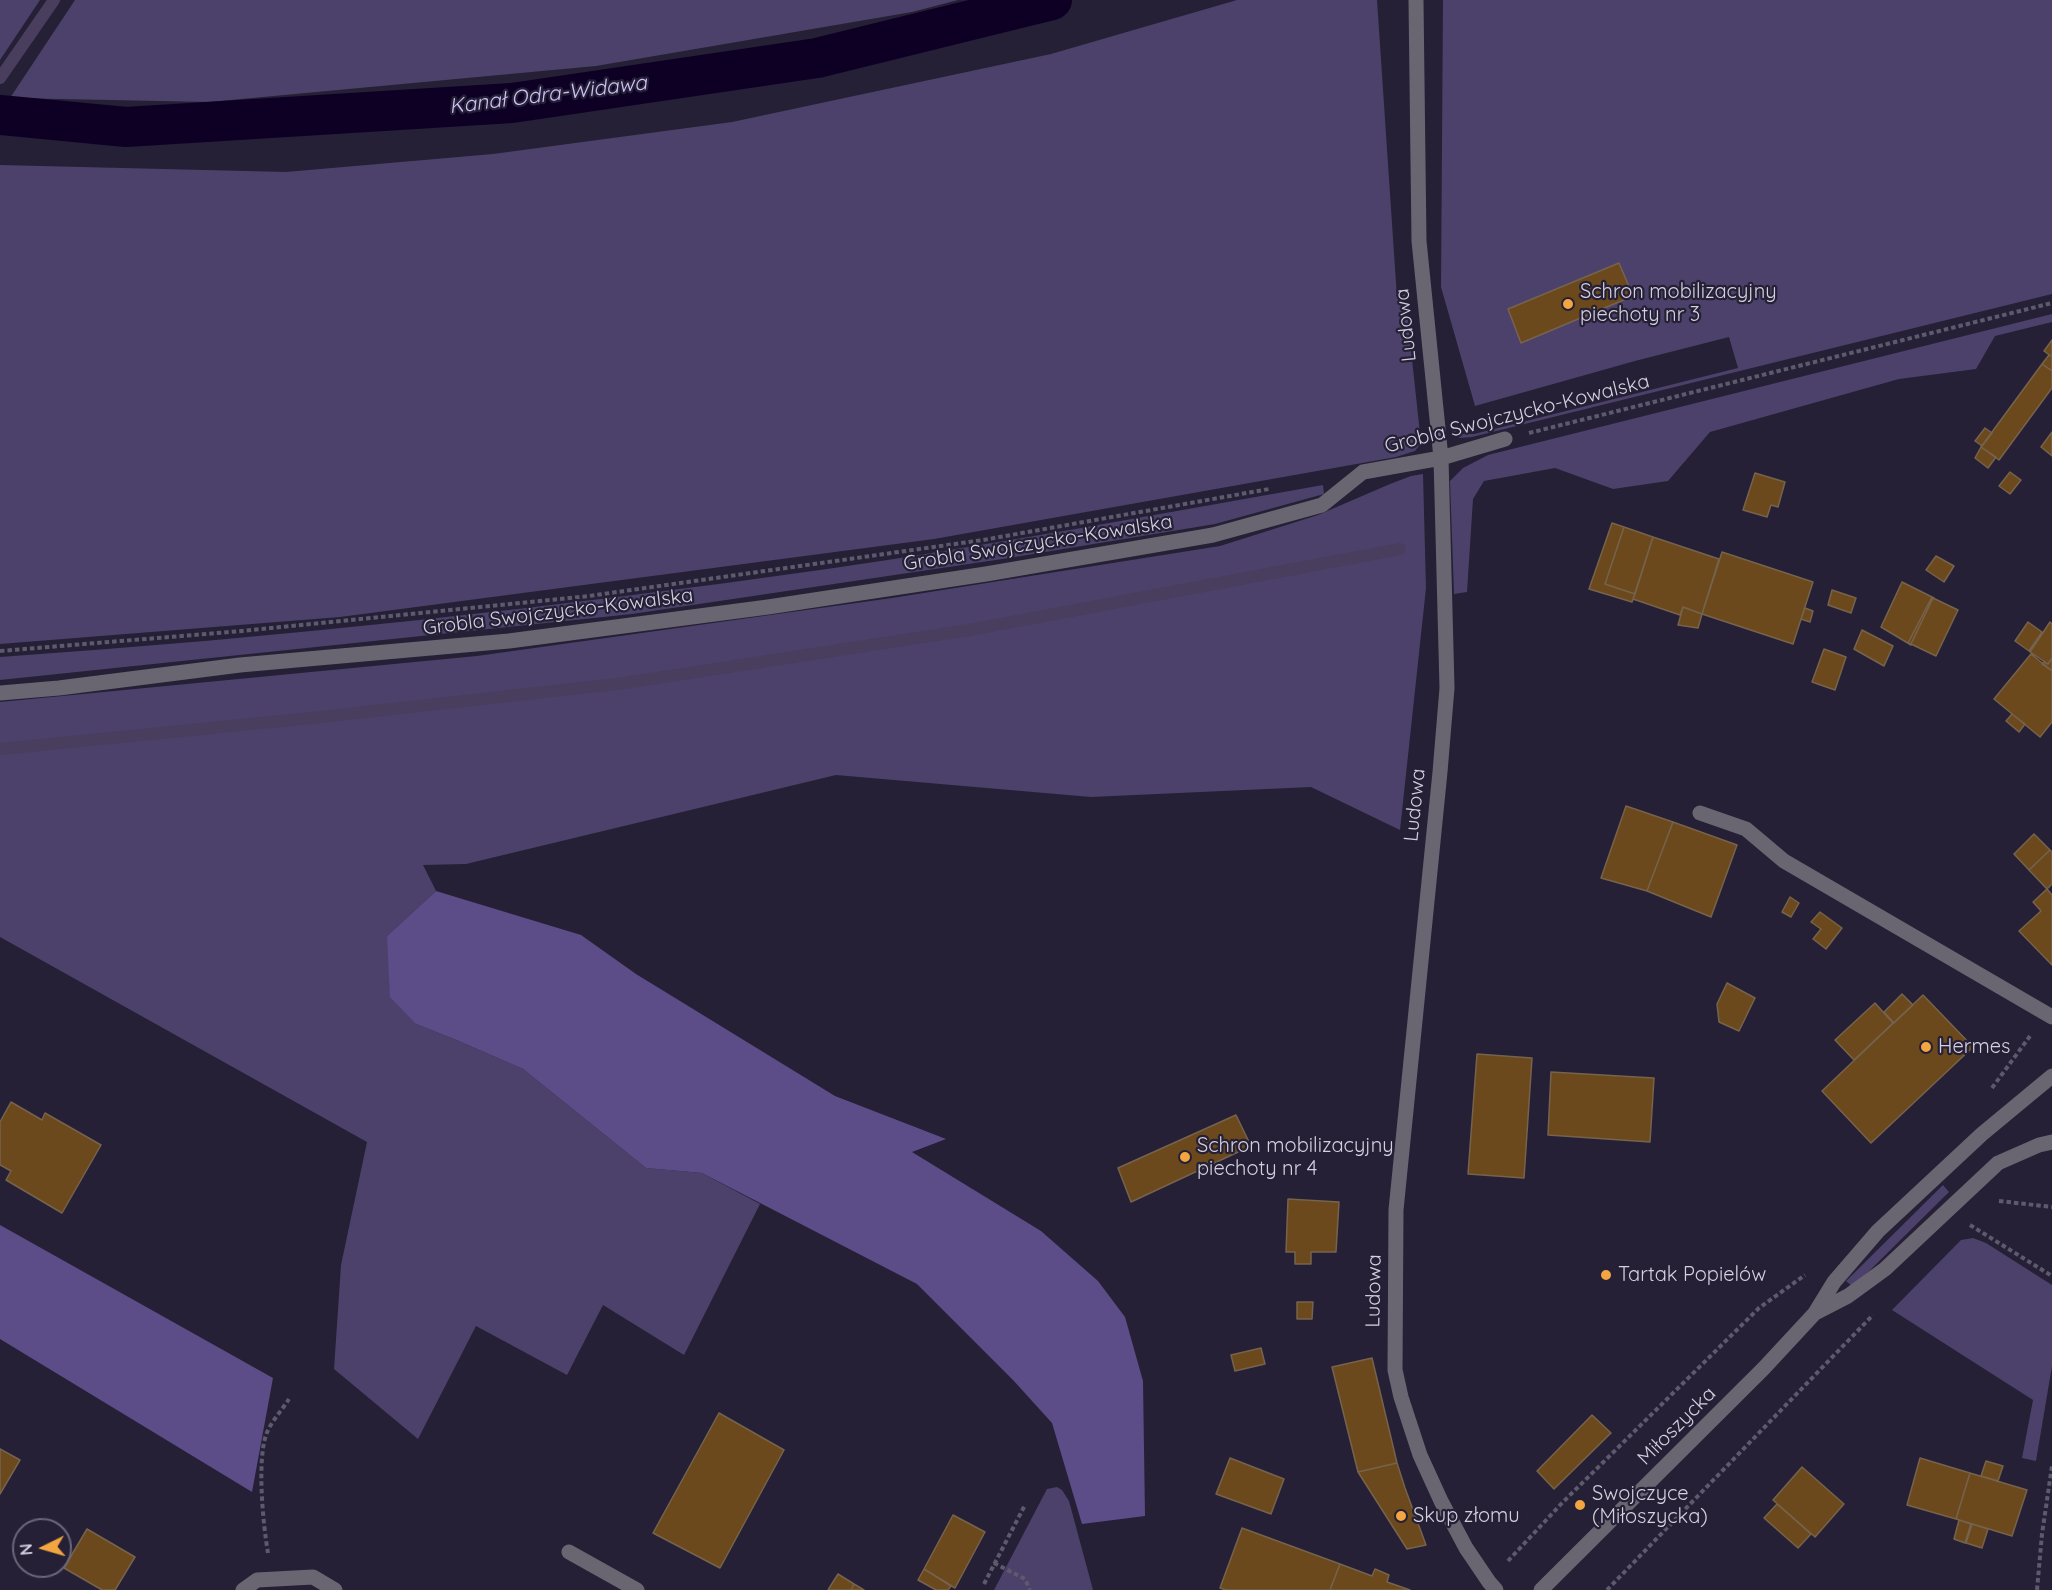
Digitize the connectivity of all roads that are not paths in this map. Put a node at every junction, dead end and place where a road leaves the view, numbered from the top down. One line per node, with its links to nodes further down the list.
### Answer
1 (1416, 0): 3 (street, Ludowa)
2 (1505, 439): 3 (street, Grobla Swojczycko-Kowalska)
3 (1441, 458): 4 (street, Grobla Swojczycko-Kowalska); 11 (street, Ludowa)
4 (0, 693)
5 (1701, 813): 6 (street)
6 (2052, 1017)
7 (2052, 1076): 9 (street, Miłoszycka)
8 (2052, 1142): 9 (street, Miłoszycka)
9 (1815, 1313): 15 (street, Miłoszycka)
10 (569, 1552): 14 (street)
11 (1492, 1586)
12 (243, 1590): 13 (street)
13 (335, 1590)
14 (637, 1590)
15 (1540, 1590)

